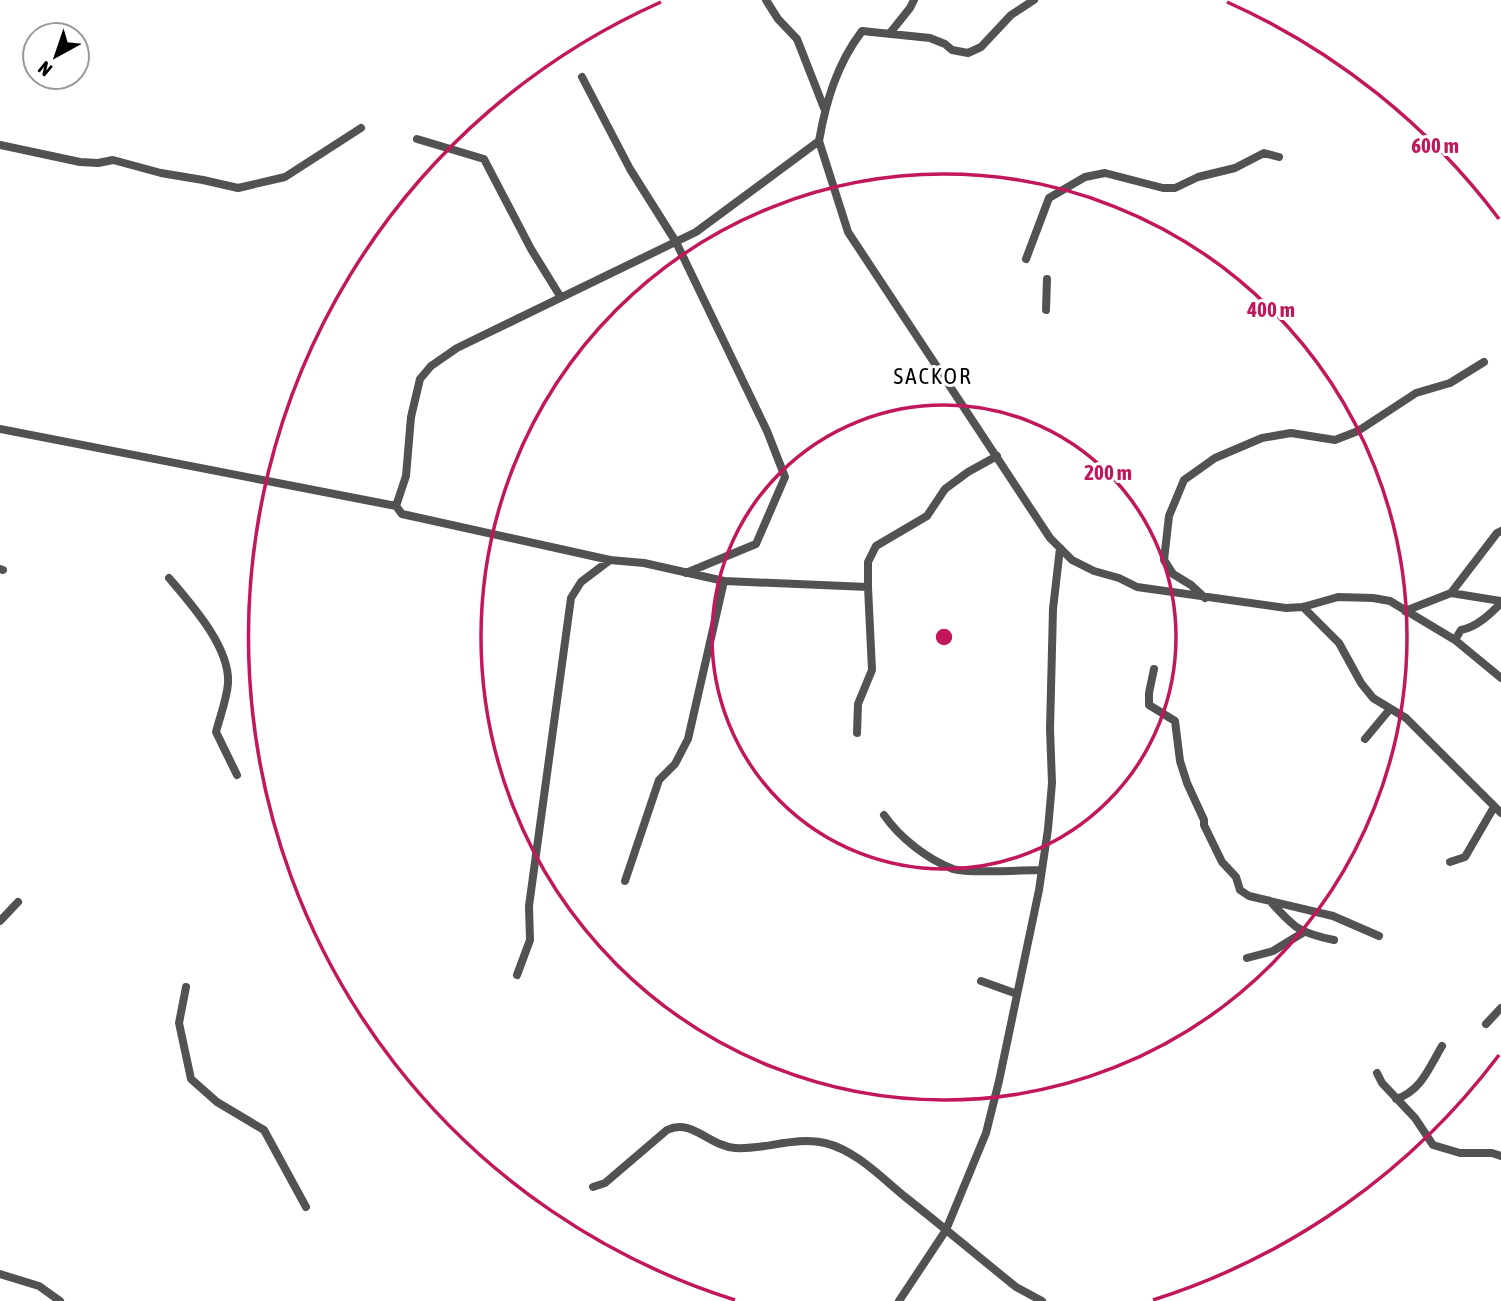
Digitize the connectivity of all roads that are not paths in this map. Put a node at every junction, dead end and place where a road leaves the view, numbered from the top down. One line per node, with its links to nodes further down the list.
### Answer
1 (766, 0): 6 (street)
2 (914, 0): 4 (street)
3 (1034, 0): 4 (street)
4 (890, 33): 6 (street)
5 (582, 77): 12 (street)
6 (824, 108): 9 (street)
7 (361, 128): 10 (street)
8 (417, 139): 15 (street)
9 (819, 141): 12 (street); 19 (street)
10 (0, 145)
11 (1279, 157): 13 (street)
12 (676, 242): 15 (street); 24 (street)
13 (1026, 259)
14 (1047, 279): 16 (street)
15 (560, 296): 20 (street)
16 (1046, 310)
17 (1484, 362): 29 (street)
18 (0, 429): 20 (street)
19 (997, 456): 22 (street); 27 (street)
20 (396, 506): 23 (street)
21 (1501, 531): 28 (street)
22 (1060, 548): 29 (street); 45 (street)
23 (610, 560): 24 (street); 54 (street)
24 (686, 573): 26 (street)
25 (169, 578): 41 (street)
26 (724, 580): 27 (street); 46 (street)
27 (868, 587): 39 (street)
28 (1451, 593): 30 (street); 31 (street)
29 (1205, 598): 32 (street)
30 (1428, 602): 33 (street); 34 (street)
31 (1501, 602): 35 (street)
32 (1303, 607): 33 (street); 38 (street)
33 (1405, 611): 34 (street)
34 (1419, 618): 35 (street)
35 (1455, 640): 37 (street)
36 (1154, 669): 47 (street)
37 (1501, 678)
38 (1390, 709): 40 (street); 42 (street)
39 (857, 733)
40 (1365, 739)
41 (237, 775)
42 (1498, 810): 44 (street)
43 (884, 815): 45 (street)
44 (1450, 862)
45 (1042, 870): 57 (street)
46 (625, 881)
47 (1269, 900): 50 (street); 51 (street)
48 (18, 902): 49 (street)
49 (0, 921)
50 (1304, 932): 52 (street); 53 (street)
51 (1379, 936)
52 (1334, 940)
53 (1247, 958)
54 (517, 975)
55 (981, 981): 57 (street)
56 (186, 987): 65 (street)
57 (1017, 994): 66 (street)
58 (1501, 1008): 59 (street)
59 (1486, 1024)
60 (1442, 1046): 62 (street)
61 (1377, 1073): 62 (street)
62 (1396, 1099): 63 (street)
63 (1501, 1156)
64 (593, 1187): 66 (street)
65 (306, 1207)
66 (946, 1230): 69 (street); 70 (street)
67 (0, 1274): 68 (street)
68 (60, 1301)
69 (899, 1301)
70 (1042, 1301)

